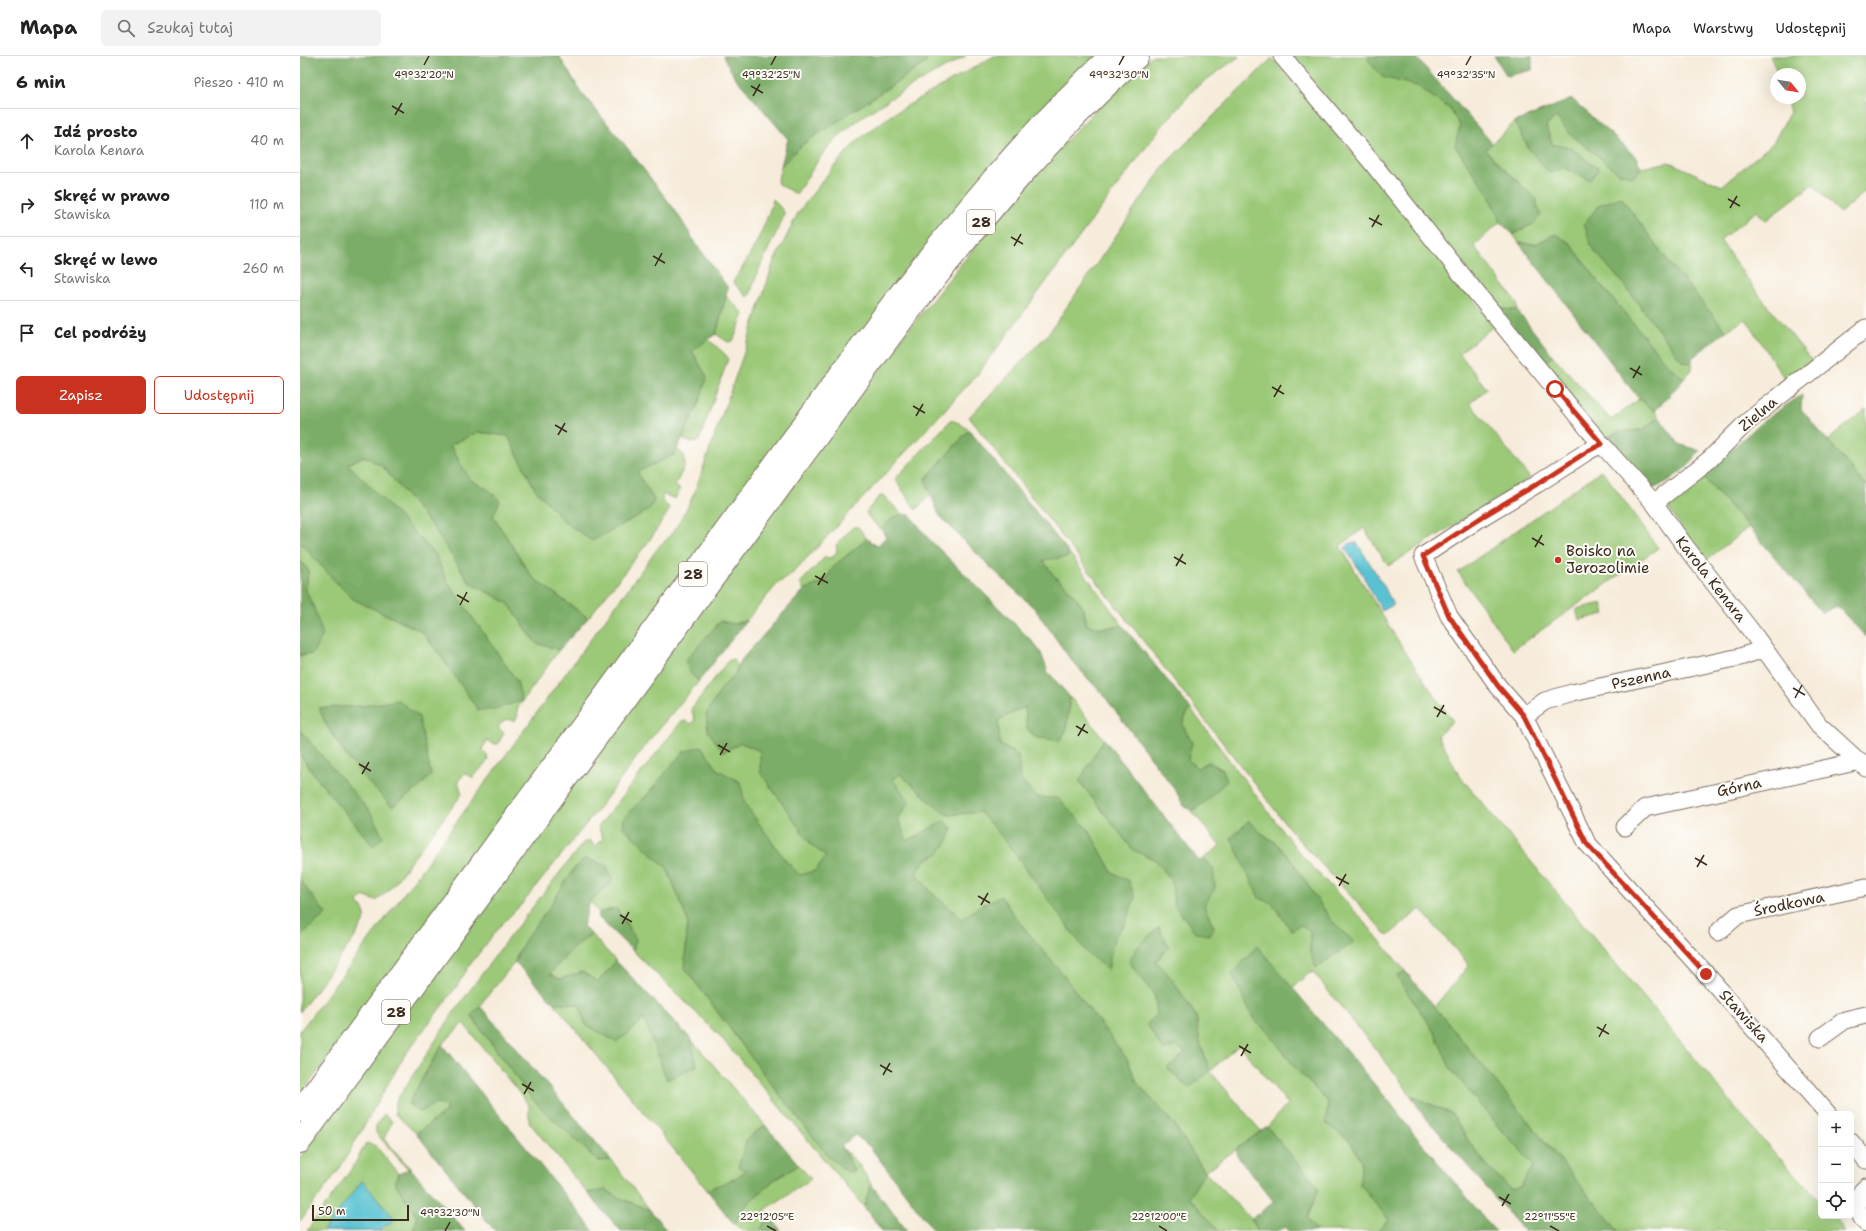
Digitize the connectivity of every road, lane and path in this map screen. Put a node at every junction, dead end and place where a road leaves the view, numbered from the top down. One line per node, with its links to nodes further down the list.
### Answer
1 (1110, 56): 15 (main road, 28)
2 (1138, 56): 17 (main road, 28)
3 (1282, 56): 5 (street, Karola Kenara)
4 (1866, 328): 6 (street, Zielna)
5 (1602, 444): 6 (street, Karola Kenara); 8 (street, Stawiska)
6 (1654, 503): 7 (street, Karola Kenara)
7 (1763, 649): 8 (street, Pszenna); 9 (street, Karola Kenara)
8 (1524, 716): 16 (street, Stawiska)
9 (1863, 764): 10 (street, Górna)
10 (1626, 827)
11 (1866, 888): 12 (street, Środkowa)
12 (1718, 932)
13 (1866, 1015): 14 (street)
14 (1820, 1038)
15 (300, 1111)
16 (1825, 1111)
17 (300, 1142)
18 (1854, 1146): 19 (street)
19 (1866, 1160)
20 (1866, 1187): 21 (street)
21 (1866, 1223)

